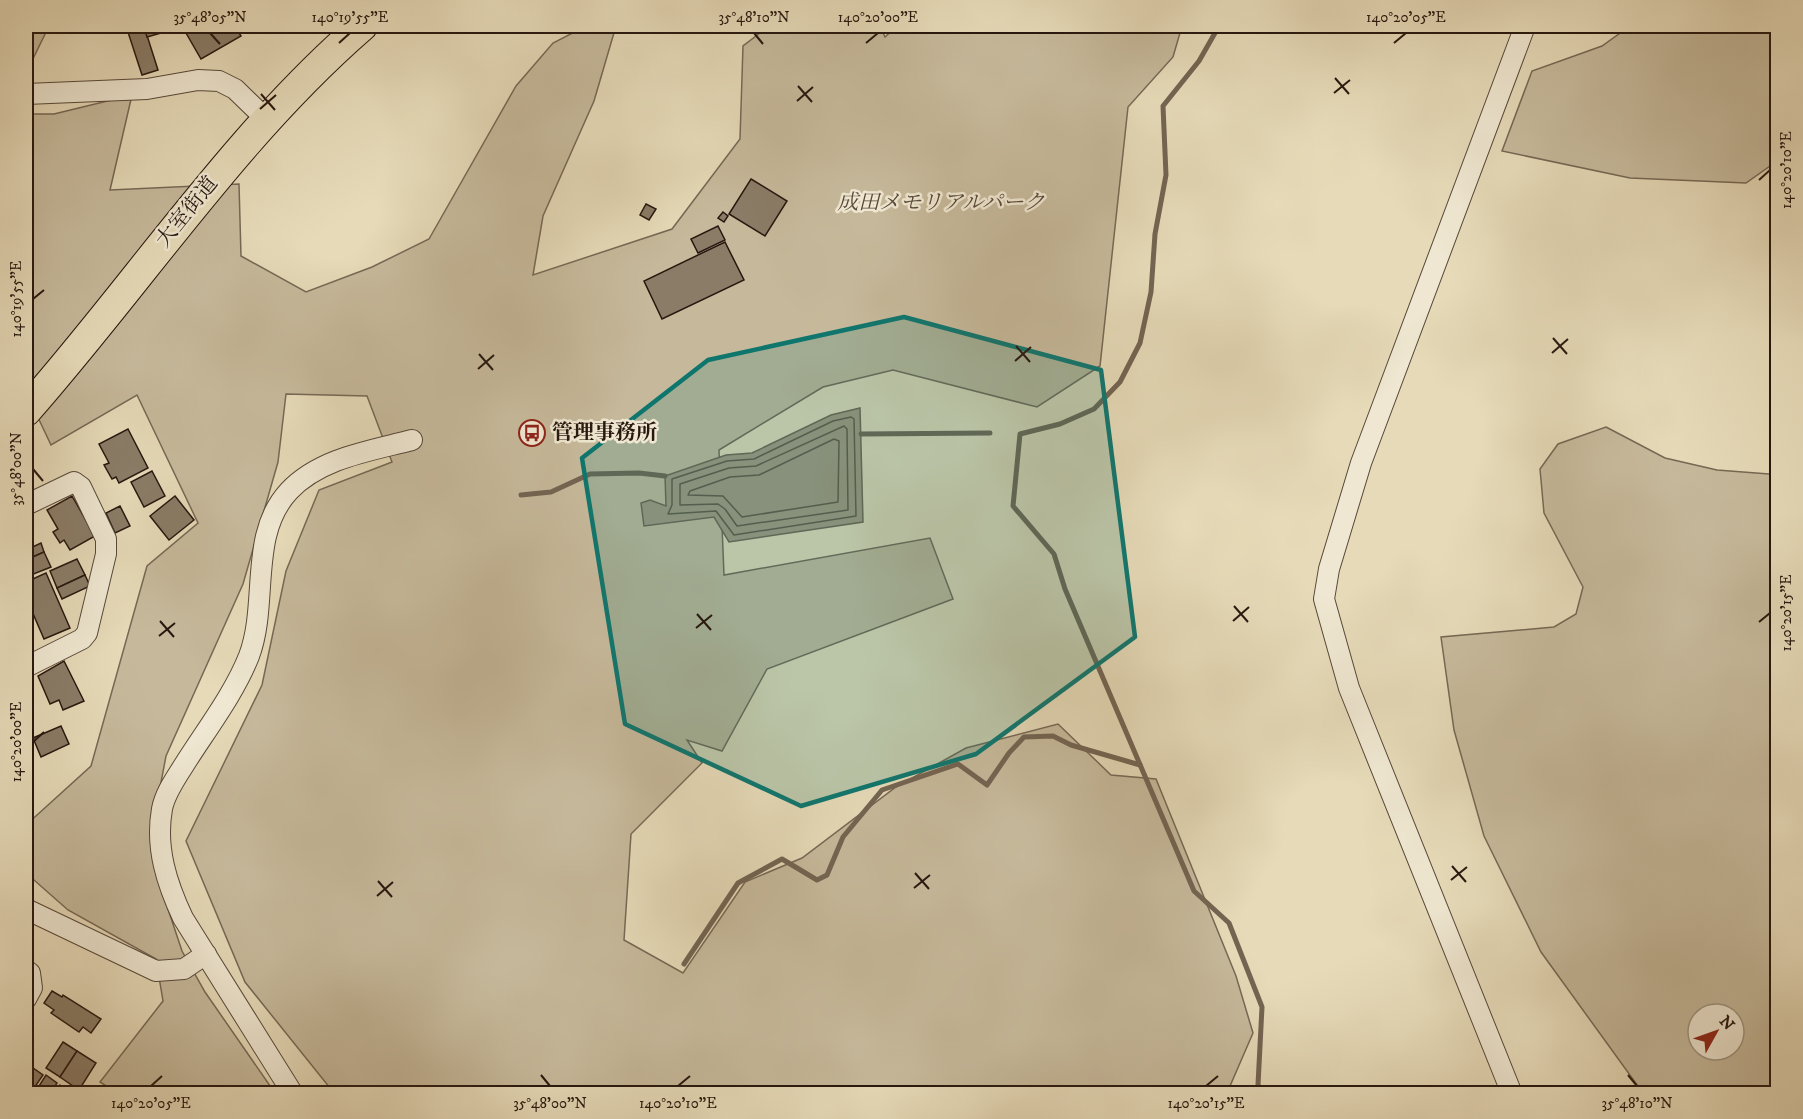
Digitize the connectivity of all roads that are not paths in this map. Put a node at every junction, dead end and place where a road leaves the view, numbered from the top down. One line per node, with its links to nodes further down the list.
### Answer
1 (362, 26): 4 (main road, 大室街道)
2 (1525, 26): 14 (street)
3 (26, 94): 4 (street)
4 (268, 121): 5 (main road, 大室街道)
5 (26, 411)
6 (412, 440): 10 (street)
7 (26, 505): 8 (street)
8 (26, 667)
9 (26, 909): 10 (street)
10 (206, 954): 13 (street)
11 (26, 970): 12 (street)
12 (26, 999)
13 (293, 1094)
14 (1512, 1094)

